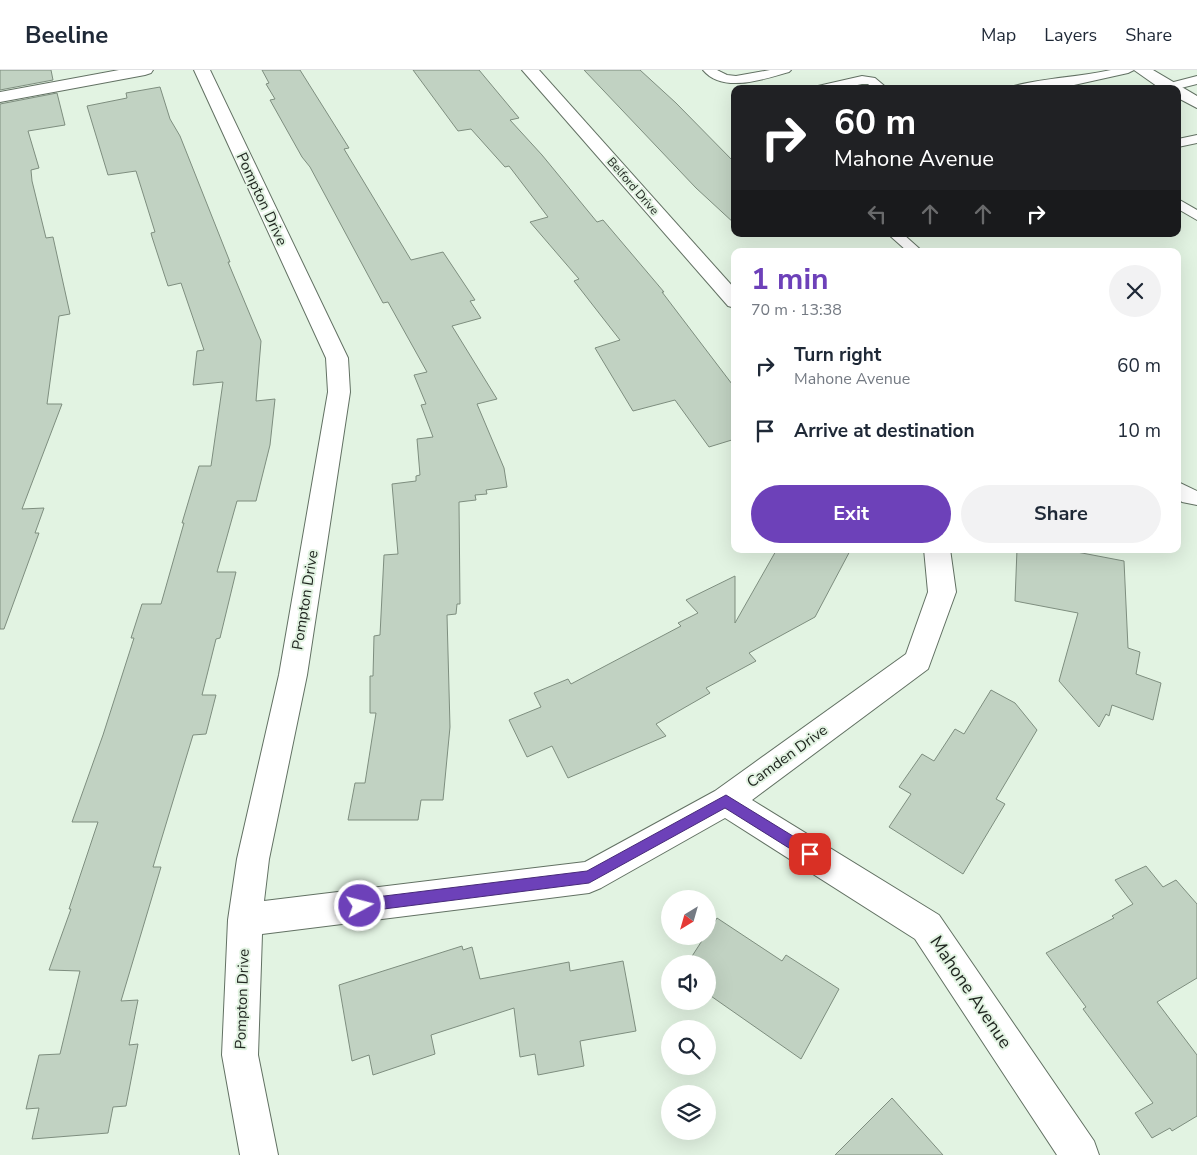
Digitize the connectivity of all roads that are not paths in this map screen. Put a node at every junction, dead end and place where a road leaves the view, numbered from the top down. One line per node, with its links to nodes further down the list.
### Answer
1 (145, 70): 17 (street)
2 (202, 70): 30 (street, Pompton Drive)
3 (530, 70): 25 (street, Belford Drive)
4 (709, 70): 5 (lane)
5 (785, 70)
6 (1056, 70): 10 (lane)
7 (1128, 70): 10 (lane)
8 (1142, 70): 14 (street)
9 (1197, 80): 15 (lane)
10 (1074, 81): 13 (lane)
11 (840, 85): 12 (lane)
12 (876, 85)
13 (1033, 85)
14 (1167, 85)
15 (1181, 86)
16 (1181, 93): 18 (street)
17 (0, 97)
18 (1197, 103)
19 (1197, 139): 20 (lane)
20 (1181, 142)
21 (1181, 205): 22 (lane)
22 (1197, 216)
23 (899, 237): 24 (lane)
24 (911, 248)
25 (731, 297)
26 (1181, 491): 27 (lane)
27 (1197, 498)
28 (937, 553): 29 (street, Camden Drive)
29 (726, 801): 30 (street, Camden Drive); 32 (street, Mahone Avenue)
30 (245, 920): 31 (street, Pompton Drive)
31 (259, 1155)
32 (1080, 1155)

